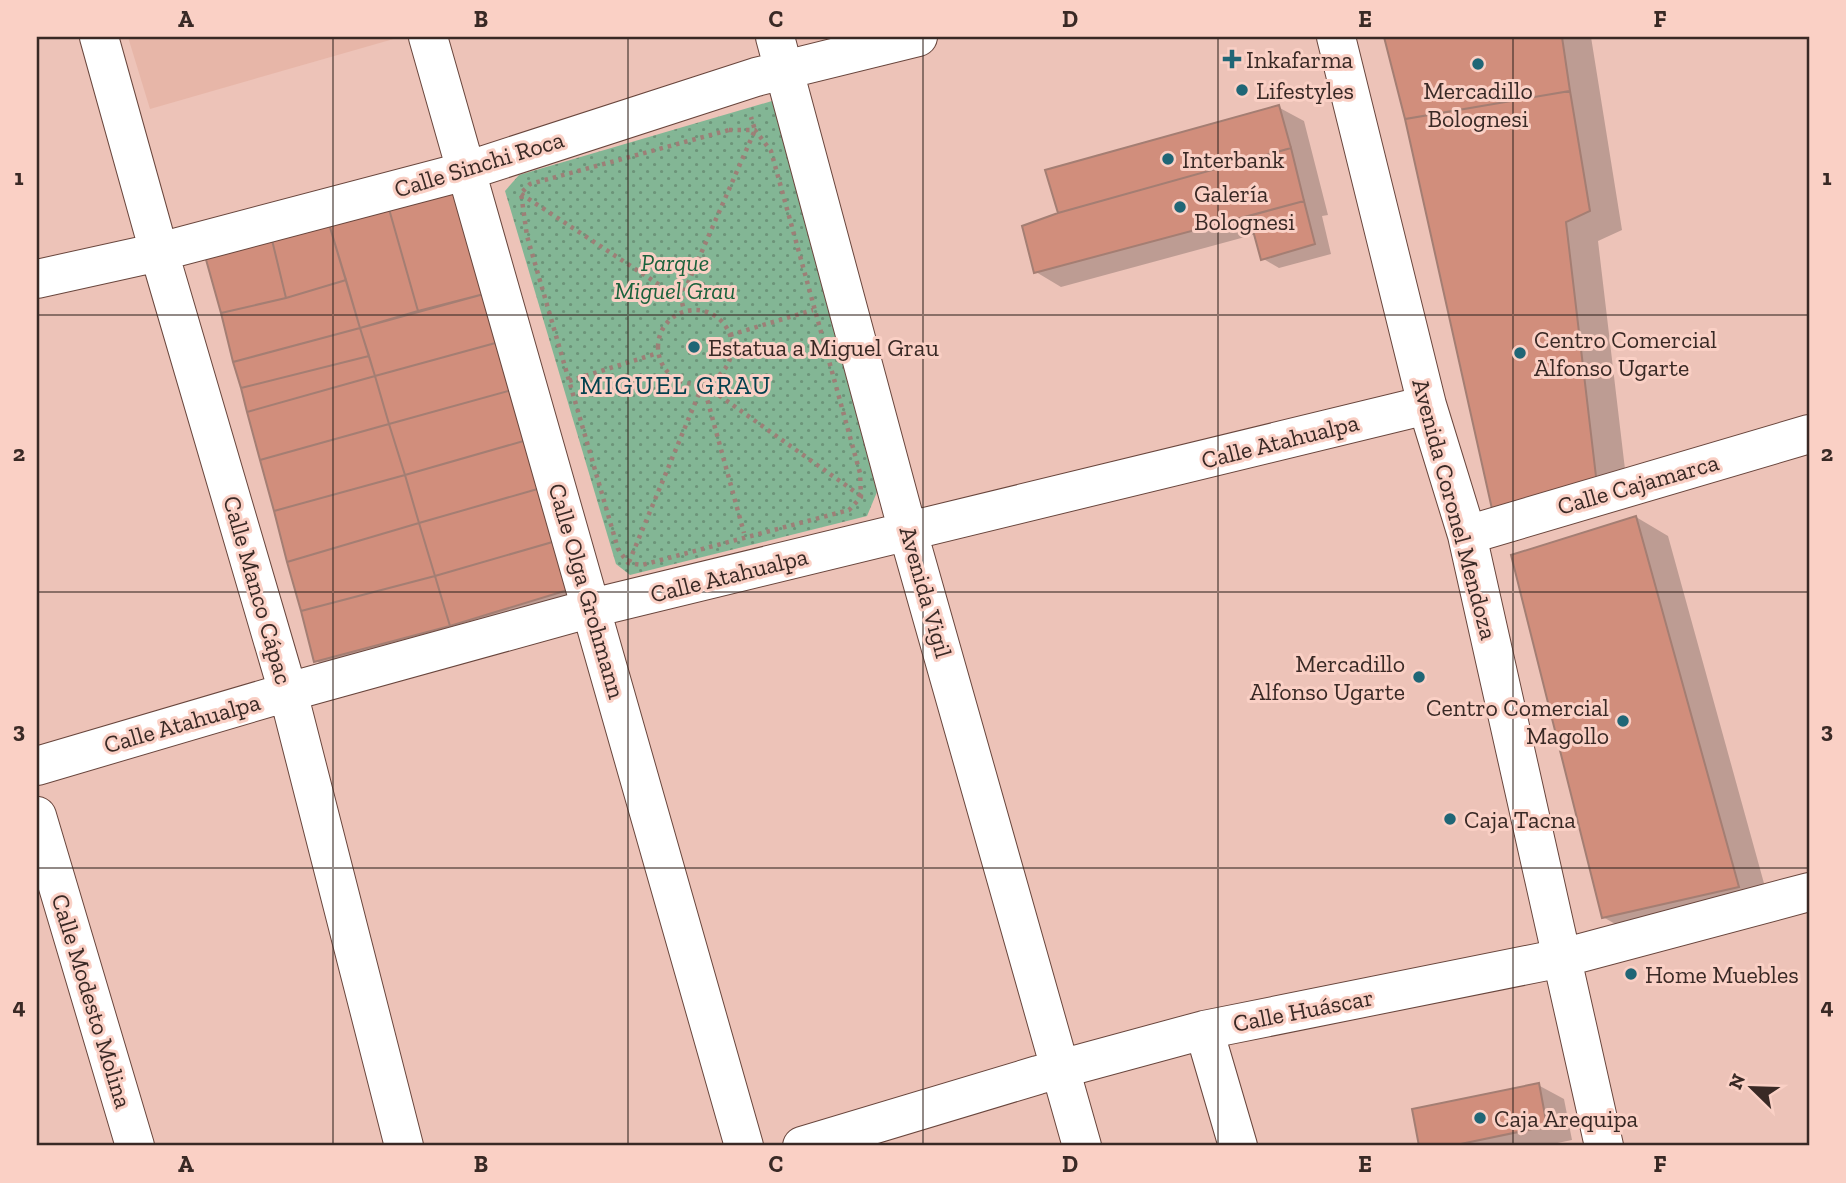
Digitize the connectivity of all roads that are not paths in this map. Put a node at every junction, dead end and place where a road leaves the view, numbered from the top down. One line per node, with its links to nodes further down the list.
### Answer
1 (99, 37): 7 (street, Calle Manco Cápac)
2 (428, 37): 6 (street, Calle Olga Grohmann)
3 (918, 37): 5 (street, Calle Sinchi Roca)
4 (1336, 37): 9 (street, Avenida Coronel Mendoza)
5 (780, 53): 6 (street, Calle Sinchi Roca); 11 (street, Avenida Vigil)
6 (466, 171): 7 (street, Calle Sinchi Roca); 13 (street, Calle Olga Grohmann)
7 (159, 251): 8 (street, Calle Sinchi Roca); 14 (street, Calle Manco Cápac)
8 (37, 279)
9 (1427, 405): 11 (street, Calle Atahualpa); 12 (street, Avenida Coronel Mendoza)
10 (1809, 434): 12 (street, Calle Cajamarca)
11 (908, 532): 13 (street, Calle Atahualpa); 20 (street, Avenida Vigil)
12 (1467, 535): 18 (street, Avenida Coronel Mendoza)
13 (592, 608): 14 (street, Calle Atahualpa); 23 (street, Calle Olga Grohmann)
14 (288, 692): 15 (street, Calle Atahualpa); 22 (street, Calle Manco Cápac)
15 (37, 766)
16 (37, 816): 21 (street, Calle Modesto Molina)
17 (1809, 892): 18 (street, Calle Huáscar)
18 (1562, 958): 19 (street, Calle Huáscar); 27 (street, Avenida Coronel Mendoza)
19 (1204, 1030): 20 (street, Calle Huáscar); 26 (street)
20 (1061, 1069): 24 (street, Calle Huáscar); 25 (street, Avenida Vigil)
21 (135, 1146)
22 (404, 1146)
23 (744, 1146)
24 (802, 1146)
25 (1082, 1146)
26 (1238, 1146)
27 (1604, 1146)

